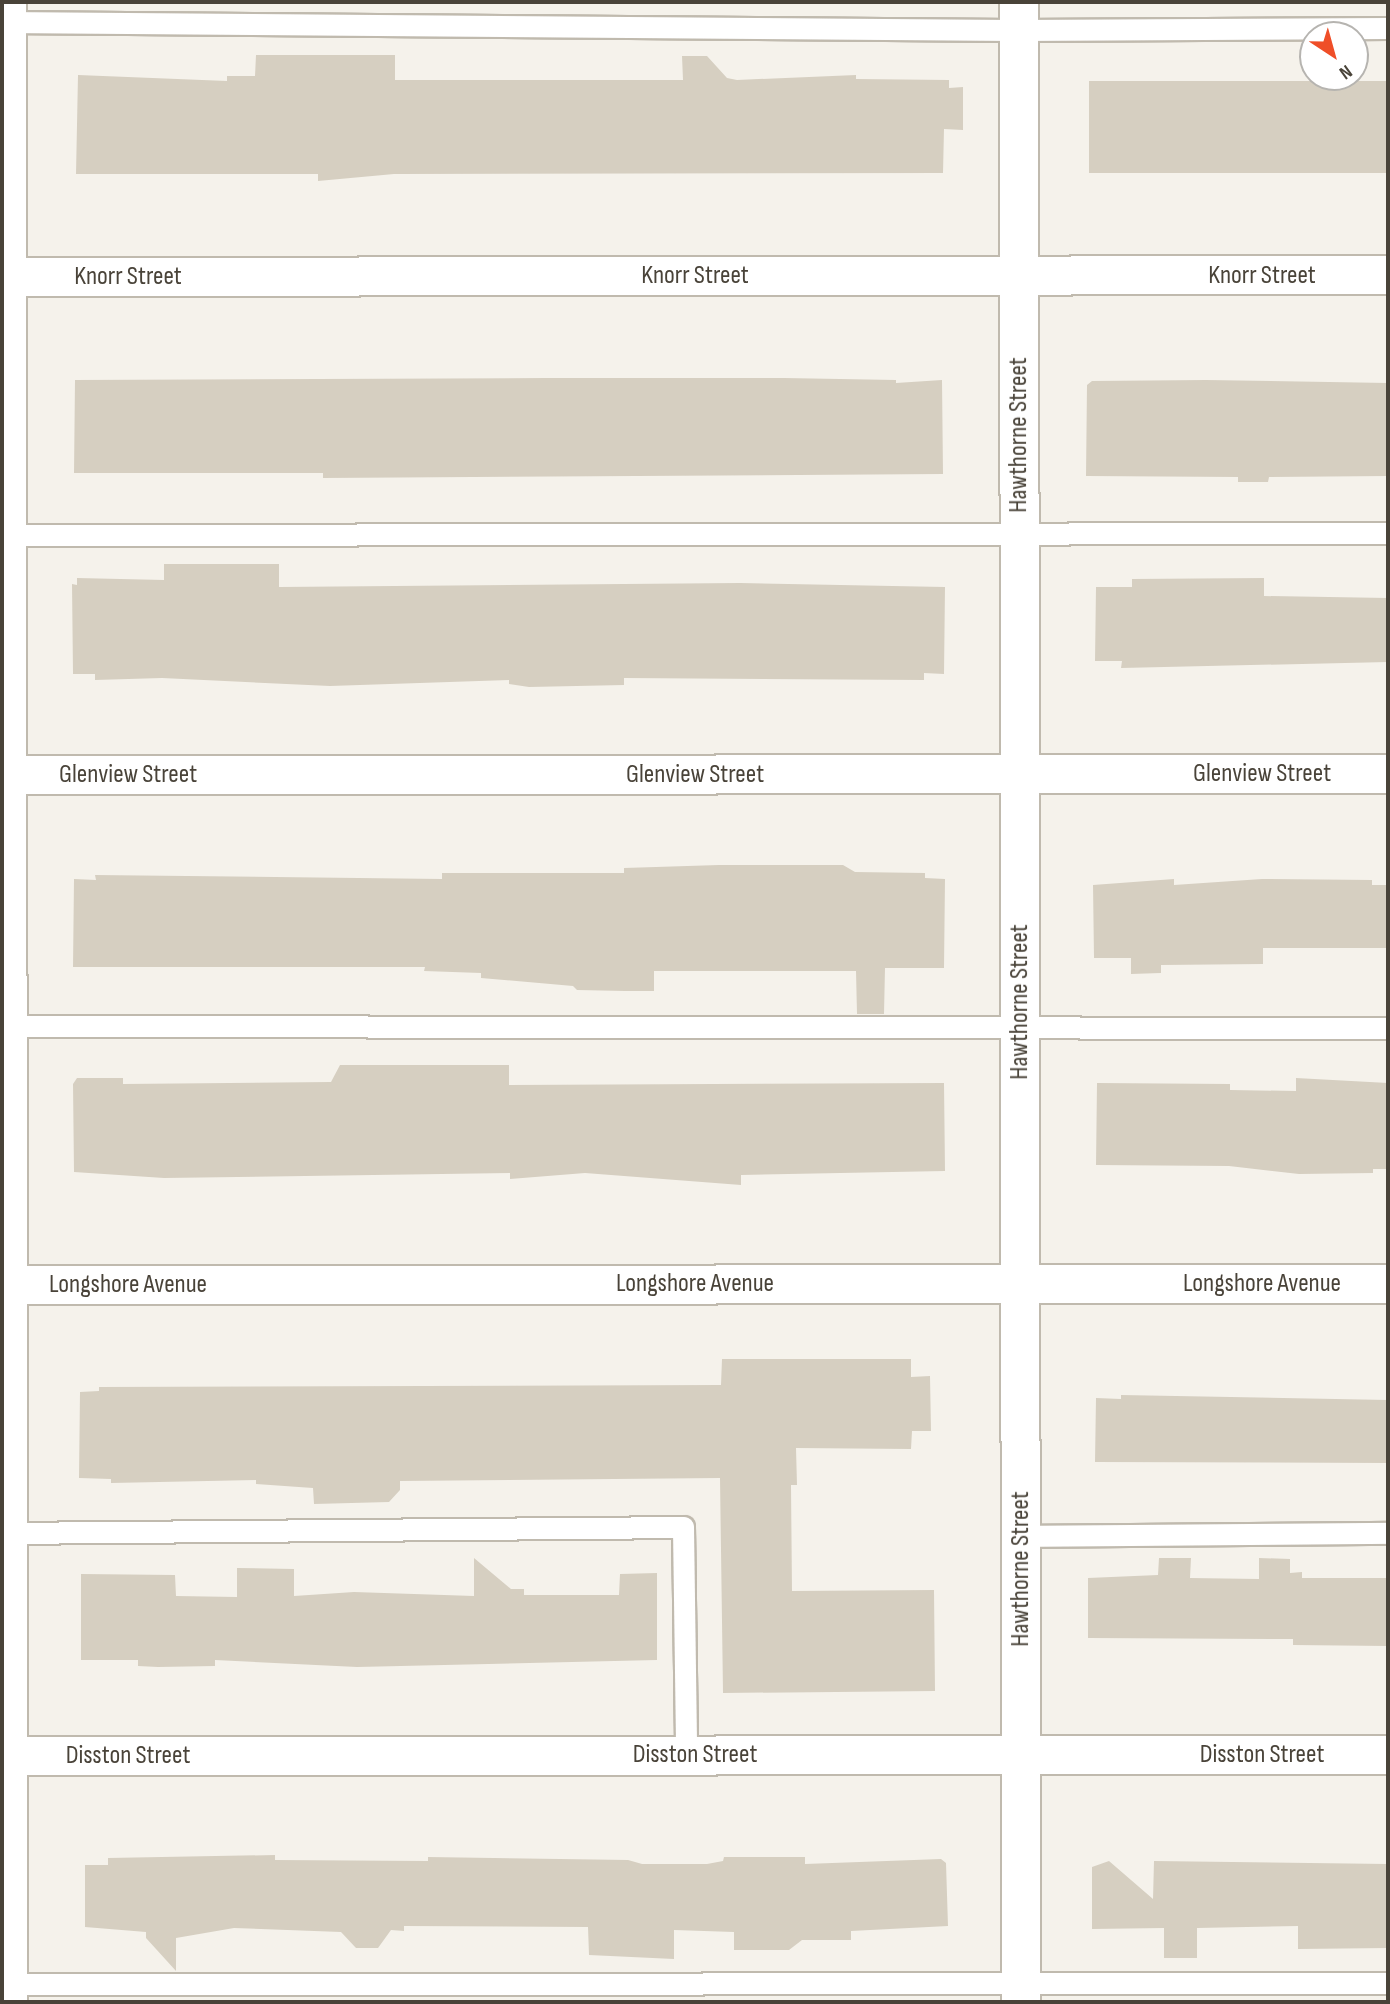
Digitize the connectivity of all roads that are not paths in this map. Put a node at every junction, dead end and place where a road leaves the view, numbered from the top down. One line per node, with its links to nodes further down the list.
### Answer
1 (5, 15): 2 (lane); 6 (street)
2 (1019, 16): 3 (lane); 5 (street, Hawthorne Street)
3 (1388, 28)
4 (1388, 275): 5 (street, Knorr Street)
5 (1019, 276): 6 (street, Knorr Street); 9 (street, Hawthorne Street)
6 (5, 277): 8 (street)
7 (1388, 533): 9 (lane)
8 (4, 536): 9 (lane); 12 (street)
9 (1019, 536): 10 (street, Hawthorne Street)
10 (1019, 774): 11 (street, Glenview Street); 12 (street, Glenview Street); 15 (street, Hawthorne Street)
11 (1388, 774)
12 (5, 775): 13 (street)
13 (4, 1026): 15 (lane); 18 (street)
14 (1388, 1028): 15 (lane)
15 (1020, 1030): 16 (street, Hawthorne Street)
16 (1020, 1284): 17 (street, Longshore Avenue); 18 (street, Longshore Avenue); 21 (street, Hawthorne Street)
17 (1388, 1284)
18 (5, 1285): 19 (street)
19 (5, 1533): 22 (lane); 25 (street)
20 (1388, 1533): 21 (lane)
21 (1021, 1536): 23 (street, Hawthorne Street)
22 (686, 1755): 23 (street, Disston Street); 25 (street, Disston Street)
23 (1021, 1755): 24 (street, Disston Street); 28 (street, Hawthorne Street)
24 (1388, 1755)
25 (5, 1756): 27 (street)
26 (1388, 1983): 28 (lane)
27 (6, 1990): 28 (lane)
28 (1021, 1992)

